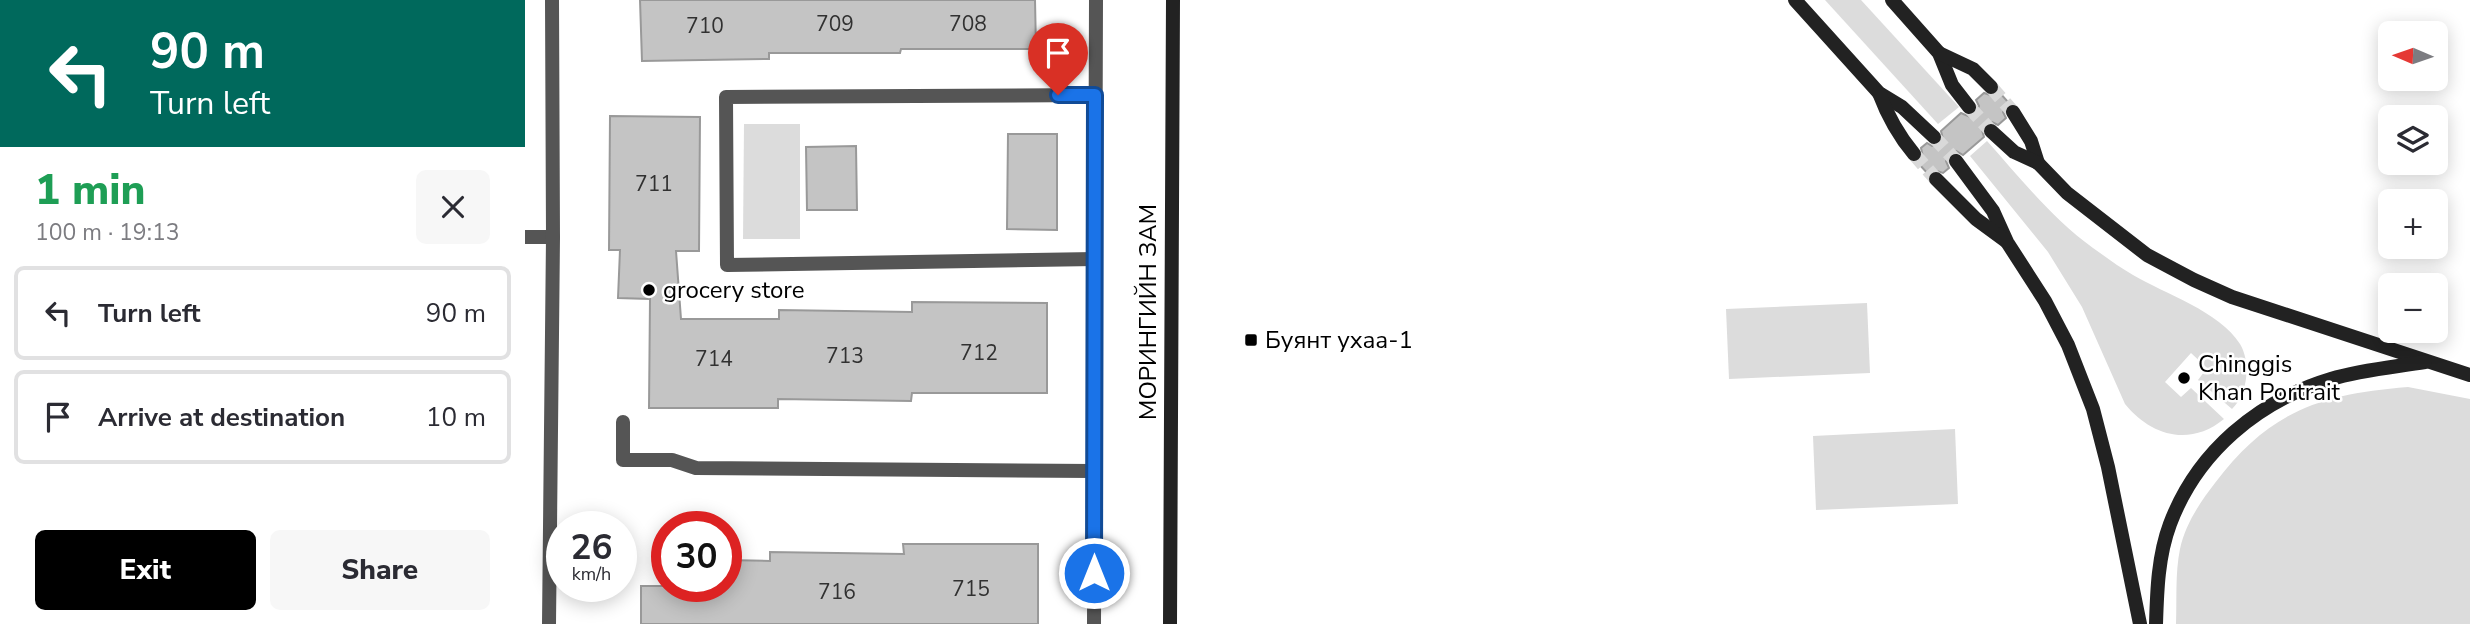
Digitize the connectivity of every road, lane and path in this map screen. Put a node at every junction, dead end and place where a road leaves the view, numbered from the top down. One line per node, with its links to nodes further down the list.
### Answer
1 (552, 0): 19 (street)
2 (1096, 0): 9 (street)
3 (1173, 0): 28 (street, МОРИНГИЙН ЗАМ)
4 (1795, 0): 8 (street)
5 (1892, 0): 6 (street)
6 (1939, 52): 7 (street); 10 (street)
7 (1991, 87)
8 (1879, 93): 13 (street); 14 (street)
9 (1095, 95): 21 (street); 21 (street)
10 (1969, 107)
11 (2013, 112): 16 (street)
12 (1991, 131): 16 (street)
13 (1934, 137)
14 (1914, 154)
15 (1956, 161): 20 (street)
16 (2038, 163): 22 (street)
17 (1936, 179): 20 (street)
18 (525, 237): 19 (street)
19 (554, 237): 26 (street)
20 (2007, 242): 29 (street)
21 (1095, 259): 25 (street)
22 (2427, 362): 23 (street); 30 (street)
23 (2470, 375)
24 (623, 422): 25 (street)
25 (1093, 471): 27 (street)
26 (549, 624)
27 (1094, 624)
28 (1170, 624)
29 (2140, 624)
30 (2156, 624)

